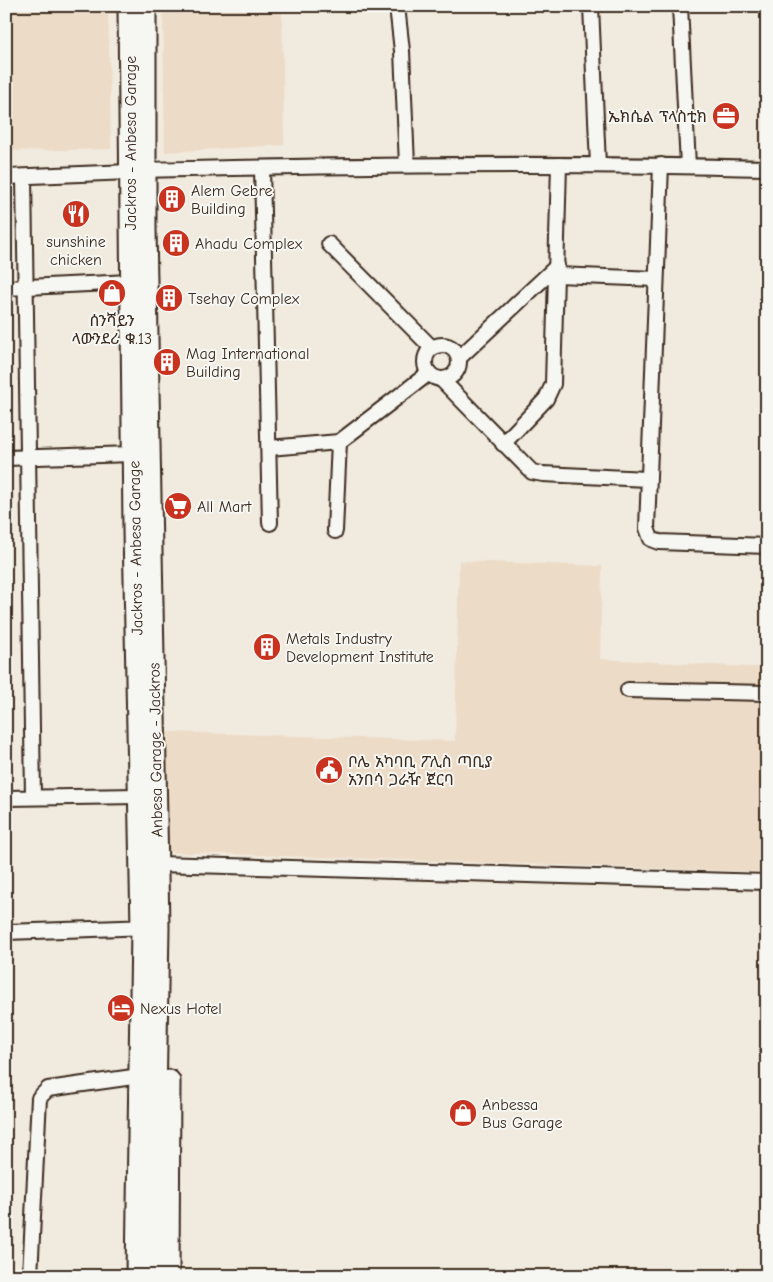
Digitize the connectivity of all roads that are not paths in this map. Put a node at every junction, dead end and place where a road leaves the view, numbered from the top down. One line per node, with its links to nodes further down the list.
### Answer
1 (129, 6): 13 (main road, Jackros - Anbesa Garage)
2 (145, 6): 13 (main road, Anbesa Garage - Jackros)
3 (397, 6): 6 (street)
4 (591, 6): 8 (street)
5 (680, 6): 10 (street)
6 (407, 165): 7 (street); 11 (street)
7 (559, 165): 8 (street); 17 (street)
8 (598, 165): 9 (street)
9 (661, 165): 10 (street); 18 (street)
10 (688, 166): 12 (street)
11 (262, 168): 13 (street); 27 (street)
12 (767, 168)
13 (137, 171): 15 (street); 19 (main road, Jackros - Anbesa Garage); 35 (main road, Anbesa Garage - Jackros)
14 (6, 177): 15 (street)
15 (24, 177): 20 (street)
16 (329, 244): 22 (street)
17 (557, 271): 18 (street); 23 (street); 26 (street)
18 (656, 279): 31 (street)
19 (130, 282): 20 (street); 28 (main road, Jackros - Anbesa Garage)
20 (25, 287): 21 (street); 30 (street)
21 (6, 288)
22 (432, 348): 23 (street); 24 (street)
23 (459, 358): 24 (street)
24 (435, 376): 25 (street); 26 (street)
25 (339, 442): 27 (street); 33 (street)
26 (503, 444): 31 (street)
27 (269, 448): 32 (street)
28 (133, 454): 30 (street); 35 (main road, Jackros - Anbesa Garage)
29 (6, 458): 30 (street)
30 (28, 458): 39 (street)
31 (647, 479): 34 (street)
32 (270, 523)
33 (335, 531)
34 (767, 546)
35 (144, 632): 38 (main road, Jackros - Anbesa Garage); 41 (main road, Anbesa Garage - Jackros)
36 (628, 690): 37 (street)
37 (767, 693)
38 (139, 796): 39 (street); 43 (main road, Jackros - Anbesa Garage)
39 (33, 797): 40 (street)
40 (6, 798)
41 (157, 864): 42 (street); 43 (main road, Anbesa Garage - Jackros)
42 (767, 882)
43 (150, 927): 44 (street); 45 (main road, Anbesa Garage - Jackros); 46 (main road, Jackros - Anbesa Garage)
44 (6, 932)
45 (156, 1044): 46 (main road, Anbesa Garage - Jackros); 51 (main road)
46 (145, 1080): 47 (street); 48 (main road); 49 (main road); 50 (main road)
47 (30, 1276)
48 (127, 1276)
49 (137, 1276)
50 (152, 1276)
51 (168, 1276)

